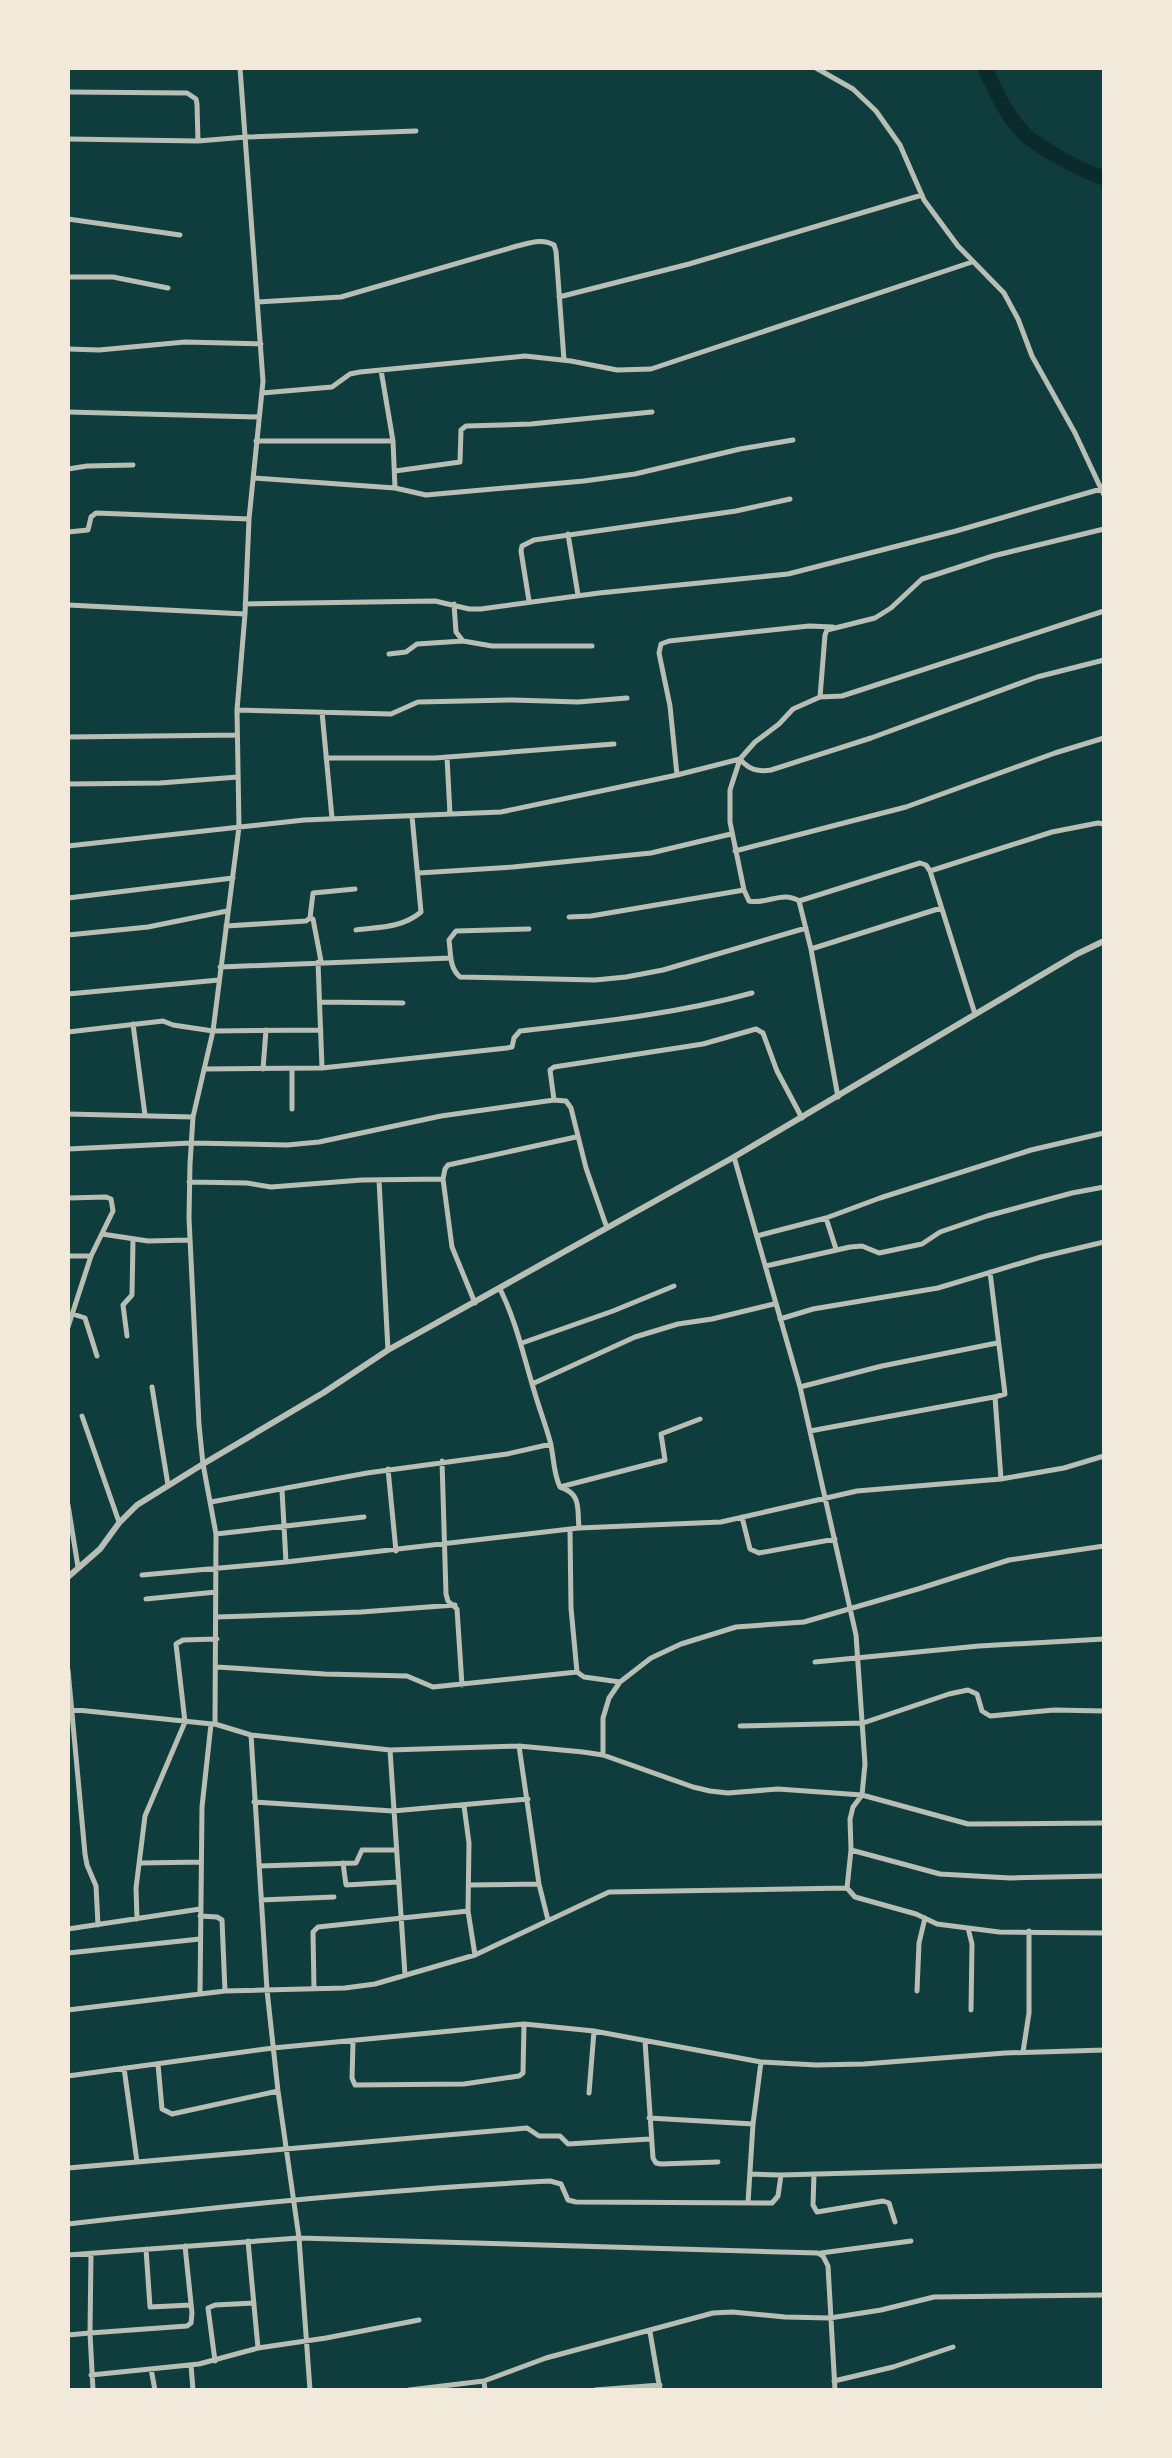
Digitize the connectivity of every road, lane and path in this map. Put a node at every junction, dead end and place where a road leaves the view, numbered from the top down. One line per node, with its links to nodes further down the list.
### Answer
1 (240, 68): 5 (street)
2 (816, 68): 8 (street)
3 (68, 92): 7 (street)
4 (416, 131): 5 (street)
5 (246, 137): 7 (street); 15 (street)
6 (68, 139): 7 (street)
7 (198, 141)
8 (922, 195): 11 (street); 14 (street)
9 (68, 220): 10 (street)
10 (180, 235)
11 (972, 262): 18 (street); 32 (street)
12 (68, 277): 13 (street)
13 (168, 288)
14 (559, 297): 15 (street); 18 (street)
15 (258, 302): 16 (street)
16 (261, 344): 17 (street); 20 (street)
17 (68, 349)
18 (564, 360): 19 (street)
19 (381, 370): 20 (street); 26 (street)
20 (262, 394): 23 (street)
21 (68, 412): 23 (street)
22 (652, 412): 29 (street)
23 (258, 416): 25 (street)
24 (793, 440): 31 (street)
25 (256, 441): 26 (street); 30 (street)
26 (393, 441): 29 (street)
27 (133, 464): 28 (street)
28 (68, 469)
29 (395, 470): 31 (street)
30 (253, 478): 31 (street); 34 (street)
31 (396, 488)
32 (1103, 492): 38 (street)
33 (790, 499): 37 (street)
34 (249, 519): 36 (street); 40 (street)
35 (1104, 529): 45 (street)
36 (68, 532)
37 (568, 534): 38 (street); 39 (street)
38 (578, 595): 39 (street)
39 (529, 601): 41 (street)
40 (245, 604): 41 (street); 44 (street)
41 (454, 604): 46 (street)
42 (68, 605): 44 (street)
43 (1104, 612): 51 (street)
44 (245, 614): 52 (street)
45 (832, 627): 51 (street); 62 (street)
46 (463, 641): 47 (street); 48 (street)
47 (592, 646)
48 (389, 654)
49 (1104, 660): 60 (street)
50 (627, 698): 53 (street)
51 (820, 698): 60 (street)
52 (237, 710): 53 (street); 54 (street)
53 (322, 712): 59 (street)
54 (237, 735): 55 (street); 61 (street)
55 (68, 738)
56 (1104, 738): 71 (street)
57 (614, 744): 58 (street)
58 (447, 757): 59 (street); 64 (street)
59 (326, 758): 66 (street)
60 (740, 759): 62 (street); 69 (street)
61 (238, 776): 63 (street); 68 (street)
62 (677, 776): 64 (street)
63 (68, 784)
64 (450, 815): 65 (street)
65 (412, 816): 66 (street); 73 (street)
66 (332, 819): 68 (street)
67 (1104, 824): 72 (street)
68 (239, 827): 70 (street); 74 (street)
69 (731, 834): 71 (street); 73 (street)
70 (68, 846)
71 (736, 851): 76 (street)
72 (930, 870): 78 (street); 79 (street)
73 (418, 873): 86 (street)
74 (233, 878): 77 (street); 80 (street)
75 (355, 889): 83 (street)
76 (744, 890): 78 (street); 81 (street)
77 (68, 898)
78 (799, 902): 84 (street)
79 (942, 908): 89 (street); 98 (street)
80 (227, 911): 83 (street); 87 (street)
81 (569, 917)
82 (313, 919): 91 (street)
83 (226, 926): 92 (street)
84 (806, 928): 89 (street); 90 (street)
85 (529, 929): 90 (street)
86 (356, 930)
87 (68, 935)
88 (1104, 941): 98 (street)
89 (811, 948): 108 (street)
90 (451, 958): 91 (street)
91 (318, 962): 92 (street); 96 (street)
92 (220, 967): 93 (street)
93 (220, 980): 95 (street); 100 (street)
94 (752, 992): 104 (street)
95 (68, 994)
96 (320, 1002): 97 (street); 102 (street)
97 (402, 1004)
98 (975, 1014): 108 (street)
99 (134, 1024): 100 (street); 103 (street); 112 (street)
100 (213, 1030): 101 (street); 105 (street)
101 (266, 1030): 102 (street); 106 (street)
102 (322, 1030): 104 (street)
103 (68, 1032)
104 (322, 1068): 107 (street)
105 (204, 1069): 106 (street); 113 (street)
106 (263, 1069): 107 (street)
107 (292, 1069): 110 (street)
108 (838, 1097): 114 (street)
109 (554, 1100): 114 (street); 116 (street); 117 (street)
110 (292, 1109)
111 (68, 1114): 112 (street)
112 (145, 1115): 113 (street)
113 (194, 1117): 117 (street)
114 (802, 1118): 119 (street)
115 (1104, 1134): 125 (street)
116 (576, 1137): 120 (street); 126 (street)
117 (191, 1144): 118 (street); 122 (street)
118 (68, 1149)
119 (734, 1157): 126 (street); 128 (street)
120 (443, 1179): 121 (street); 139 (street)
121 (379, 1180): 122 (street); 147 (street)
122 (189, 1182): 130 (street)
123 (1104, 1188): 132 (street)
124 (68, 1198): 127 (street)
125 (826, 1218): 128 (street); 132 (street)
126 (607, 1229): 138 (street)
127 (102, 1234): 129 (street); 134 (street)
128 (757, 1236): 135 (street)
129 (132, 1240): 130 (street); 144 (street)
130 (190, 1240): 159 (street)
131 (1104, 1242): 136 (street)
132 (836, 1250): 135 (street)
133 (68, 1256): 134 (street)
134 (91, 1256): 141 (street)
135 (766, 1266): 140 (street)
136 (990, 1272): 142 (street); 145 (street)
137 (674, 1286): 146 (street)
138 (500, 1289): 139 (street); 146 (street)
139 (475, 1303): 147 (street)
140 (775, 1303): 142 (street); 149 (street)
141 (72, 1312): 143 (street); 148 (street)
142 (780, 1319): 150 (street)
143 (68, 1328)
144 (127, 1336)
145 (998, 1342): 150 (street); 152 (street)
146 (522, 1343): 149 (street)
147 (388, 1350): 159 (street)
148 (97, 1356)
149 (532, 1384): 156 (street)
150 (800, 1386): 155 (street)
151 (152, 1388): 162 (street)
152 (994, 1397): 155 (street); 161 (street)
153 (82, 1416): 170 (street)
154 (700, 1419): 163 (street)
155 (810, 1431): 165 (street)
156 (551, 1444): 158 (street); 163 (street)
157 (1104, 1456): 161 (street)
158 (442, 1461): 160 (street); 176 (street)
159 (202, 1464): 162 (street); 166 (street)
160 (388, 1469): 164 (street); 178 (street)
161 (1001, 1479): 165 (street)
162 (168, 1486): 170 (street)
163 (560, 1487): 172 (street)
164 (282, 1490): 166 (street); 171 (street)
165 (826, 1497): 169 (street); 175 (street)
166 (211, 1502): 174 (street)
167 (68, 1506): 179 (street)
168 (364, 1517): 171 (street)
169 (742, 1518): 172 (street); 175 (street)
170 (119, 1523): 182 (street)
171 (284, 1524): 174 (street); 181 (street)
172 (579, 1528): 173 (street)
173 (570, 1529): 176 (street); 197 (street)
174 (216, 1534): 183 (street)
175 (835, 1539): 189 (street)
176 (445, 1545): 178 (street); 188 (street)
177 (1104, 1546): 189 (street)
178 (396, 1550): 181 (street)
179 (76, 1556): 180 (street); 182 (street)
180 (68, 1557)
181 (286, 1562): 183 (street)
182 (78, 1570): 185 (street)
183 (216, 1570): 184 (street); 186 (street)
184 (142, 1575)
185 (68, 1577)
186 (216, 1592): 187 (street); 190 (street)
187 (146, 1598)
188 (455, 1605): 190 (street); 199 (street)
189 (850, 1608): 193 (street); 198 (street)
190 (216, 1617): 191 (street)
191 (217, 1639): 195 (street); 202 (street)
192 (1104, 1639): 193 (street)
193 (859, 1658): 194 (street); 203 (street)
194 (815, 1662)
195 (217, 1667): 199 (street); 204 (street)
196 (68, 1670): 200 (street)
197 (578, 1672): 198 (street); 199 (street)
198 (620, 1682): 210 (street)
199 (462, 1686)
200 (70, 1709): 202 (street); 206 (street)
201 (1104, 1711): 203 (street)
202 (185, 1722): 204 (street); 220 (street)
203 (864, 1723): 205 (street); 211 (street)
204 (213, 1724): 207 (street); 219 (street)
205 (740, 1726)
206 (71, 1732): 236 (street)
207 (251, 1734): 209 (street); 213 (street)
208 (519, 1746): 209 (street); 210 (street); 212 (street)
209 (390, 1750): 215 (street)
210 (603, 1754): 211 (street)
211 (862, 1795): 216 (street); 218 (street)
212 (528, 1799): 214 (street); 225 (street)
213 (254, 1802): 215 (street); 222 (street)
214 (464, 1806): 215 (street); 226 (street)
215 (393, 1811): 217 (street)
216 (1104, 1823)
217 (396, 1850): 221 (street); 224 (street)
218 (851, 1850): 223 (street); 227 (street)
219 (200, 1862): 220 (street); 231 (street)
220 (141, 1863): 233 (street)
221 (342, 1863): 222 (street); 224 (street)
222 (259, 1866): 229 (street)
223 (1104, 1876)
224 (398, 1882): 234 (street)
225 (539, 1884): 226 (street); 235 (street)
226 (469, 1885): 230 (street)
227 (847, 1888): 232 (street); 235 (street)
228 (334, 1897): 229 (street)
229 (261, 1900): 246 (street)
230 (468, 1912): 234 (street); 243 (street)
231 (200, 1913): 233 (street); 241 (street); 247 (street)
232 (925, 1918): 237 (street); 248 (street)
233 (136, 1919): 236 (street)
234 (400, 1919): 244 (street); 245 (street)
235 (548, 1920): 243 (street)
236 (98, 1925): 238 (street)
237 (968, 1928): 239 (street); 251 (street)
238 (68, 1929)
239 (1029, 1931): 240 (street); 258 (street)
240 (1104, 1933)
241 (200, 1939): 242 (street); 249 (street)
242 (68, 1953)
243 (475, 1955): 244 (street)
244 (405, 1976): 245 (street)
245 (314, 1989): 246 (street)
246 (267, 1990): 247 (street); 256 (street)
247 (225, 1991): 249 (street)
248 (917, 1991)
249 (200, 1994): 250 (street)
250 (68, 2010)
251 (971, 2010)
252 (524, 2024): 253 (street); 255 (street); 255 (street)
253 (594, 2031): 254 (street); 264 (street)
254 (644, 2040): 259 (street); 265 (street)
255 (353, 2042): 256 (street)
256 (273, 2048): 260 (street); 263 (street)
257 (1104, 2050): 258 (street)
258 (1023, 2052): 259 (street)
259 (761, 2062): 266 (street)
260 (158, 2064): 261 (street); 263 (street)
261 (124, 2068): 262 (street); 269 (street)
262 (68, 2076)
263 (278, 2091): 268 (street)
264 (589, 2093)
265 (649, 2118): 266 (street); 267 (street)
266 (753, 2124): 273 (street)
267 (650, 2139): 268 (street); 270 (street)
268 (288, 2148): 269 (street); 276 (street)
269 (136, 2162): 272 (street)
270 (718, 2162)
271 (1104, 2166): 274 (street)
272 (68, 2168)
273 (750, 2174): 275 (street); 277 (street)
274 (814, 2174): 275 (street); 278 (street)
275 (781, 2176): 277 (street)
276 (294, 2198): 277 (street); 279 (street); 280 (street)
277 (748, 2204)
278 (895, 2222)
279 (68, 2224)
280 (299, 2238): 281 (street); 285 (street); 296 (street)
281 (248, 2241): 283 (street); 289 (street)
282 (910, 2241): 285 (street)
283 (186, 2246): 284 (street); 290 (street)
284 (146, 2250): 286 (street); 290 (street)
285 (818, 2253): 291 (street)
286 (90, 2254): 287 (street); 295 (street)
287 (68, 2255)
288 (1104, 2295): 291 (street)
289 (254, 2303): 298 (street); 299 (street)
290 (191, 2305): 295 (street)
291 (830, 2318): 293 (street); 303 (street)
292 (419, 2320): 296 (street)
293 (650, 2332): 304 (street); 305 (street)
294 (68, 2334): 295 (street)
295 (90, 2334): 302 (street)
296 (305, 2340): 298 (street); 310 (street)
297 (953, 2347): 303 (street)
298 (258, 2348): 299 (street)
299 (215, 2362): 300 (street)
300 (190, 2365): 301 (street); 309 (street)
301 (151, 2369): 302 (street); 308 (street)
302 (91, 2375): 307 (street)
303 (834, 2380): 314 (street)
304 (484, 2381): 306 (street); 312 (street)
305 (660, 2388): 313 (street)
306 (443, 2389): 311 (street)
307 (93, 2390)
308 (155, 2390)
309 (193, 2390)
310 (310, 2390)
311 (409, 2390)
312 (485, 2390)
313 (595, 2390)
314 (835, 2390)

